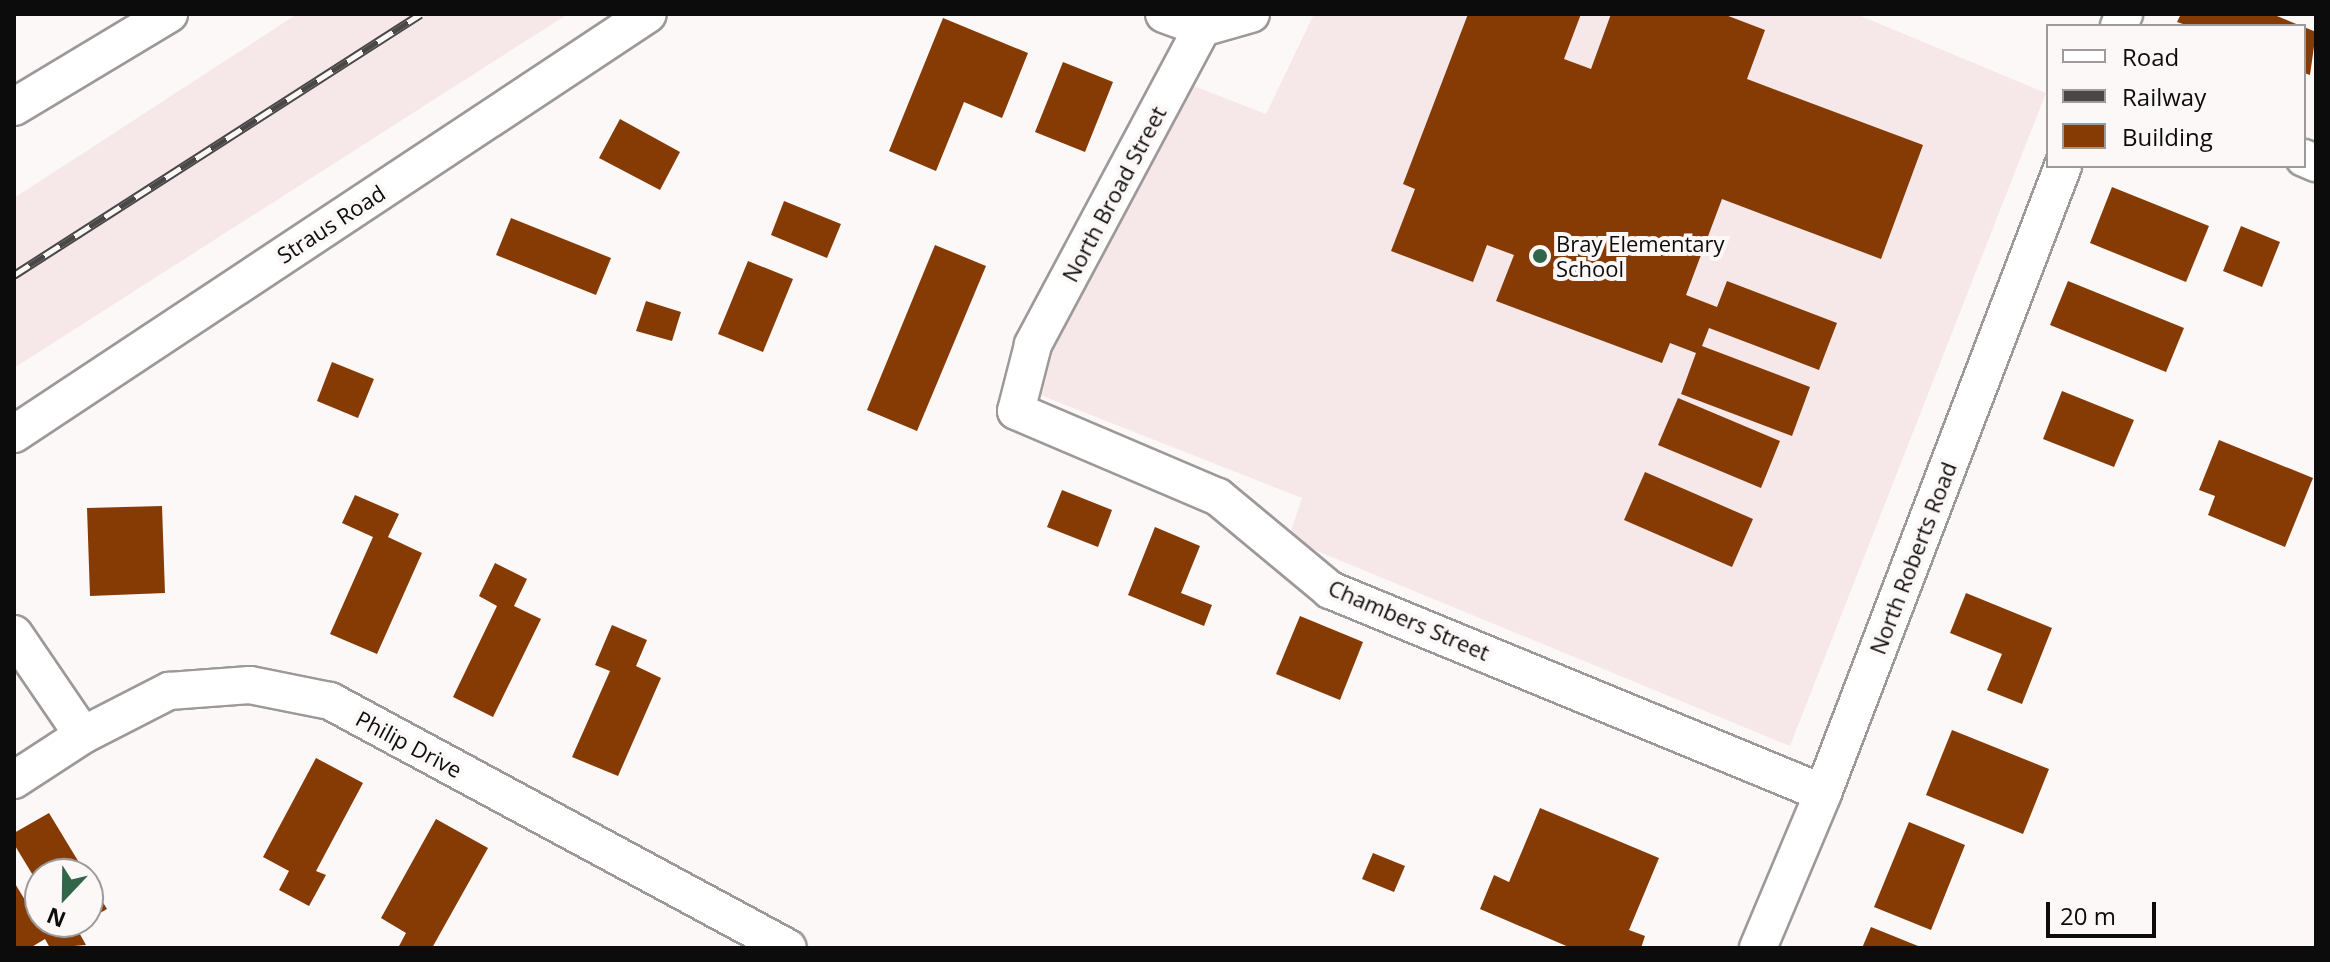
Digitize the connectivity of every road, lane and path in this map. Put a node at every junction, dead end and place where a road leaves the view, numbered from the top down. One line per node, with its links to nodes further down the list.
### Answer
1 (169, 14): 6 (street)
2 (648, 14): 9 (street, Straus Road)
3 (1164, 14): 5 (street)
4 (1251, 14): 5 (street)
5 (1202, 28): 8 (street, North Broad Street)
6 (14, 107)
7 (2062, 168): 13 (street, North Roberts Road)
8 (1016, 411): 13 (street, Chambers Street)
9 (14, 434)
10 (14, 634): 11 (street)
11 (83, 735): 12 (street, Philip Drive); 14 (street, Philip Drive)
12 (14, 780)
13 (1823, 793): 15 (street, North Roberts Road)
14 (788, 948)
15 (1758, 948)

